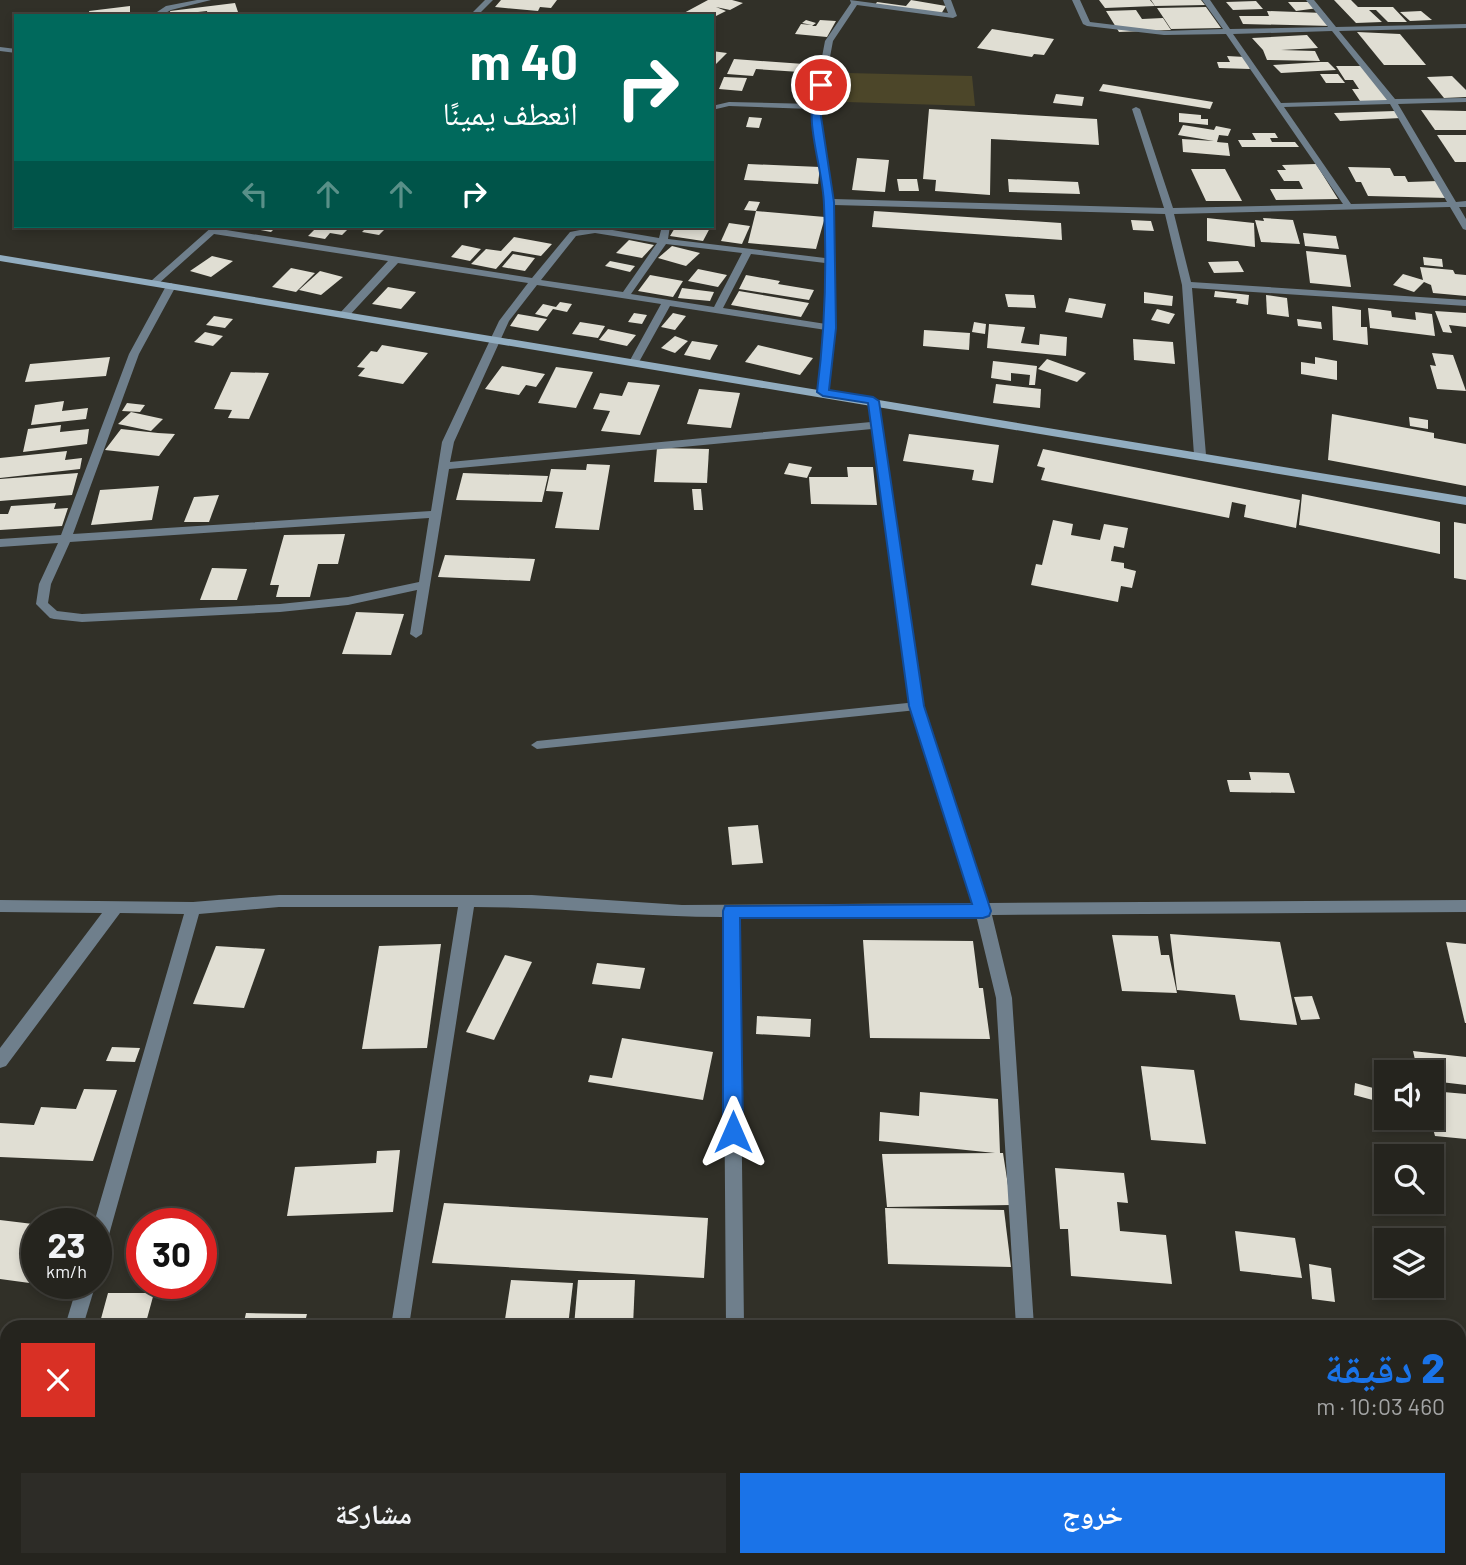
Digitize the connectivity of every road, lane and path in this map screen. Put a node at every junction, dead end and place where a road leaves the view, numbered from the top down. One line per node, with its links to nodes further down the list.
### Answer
1 (207, 0): 8 (street)
2 (489, 0): 9 (street)
3 (947, 0): 7 (street)
4 (1076, 0): 12 (street)
5 (1206, 0): 12 (street)
6 (1310, 0): 11 (street)
7 (855, 1): 16 (street)
8 (158, 14)
9 (474, 14)
10 (1466, 26): 11 (street)
11 (1333, 29): 12 (street); 14 (street)
12 (1228, 31): 15 (street)
13 (1466, 100): 14 (street)
14 (1393, 102): 15 (street); 20 (street)
15 (1279, 105): 22 (street)
16 (816, 107): 17 (street); 19 (street)
17 (714, 108)
18 (1136, 109): 23 (street)
19 (829, 202): 23 (street); 31 (street)
20 (1452, 204): 21 (street); 22 (street); 26 (street)
21 (1466, 204)
22 (1349, 206): 23 (street)
23 (1169, 211): 34 (street)
24 (215, 228): 30 (street); 33 (street)
25 (666, 228): 27 (street)
26 (1466, 228)
27 (663, 241): 28 (street); 32 (street); 36 (street)
28 (748, 251): 31 (street); 39 (street)
29 (0, 258): 33 (street)
30 (395, 260): 32 (street); 40 (street)
31 (830, 261): 41 (street)
32 (534, 282): 36 (street); 42 (street)
33 (154, 283): 35 (street)
34 (1187, 285): 38 (street); 47 (street)
35 (171, 286): 40 (street); 51 (street)
36 (625, 296): 37 (street)
37 (667, 303): 39 (street); 43 (street)
38 (1466, 303)
39 (717, 311): 41 (street)
40 (344, 315): 42 (street)
41 (831, 328): 44 (street)
42 (496, 340): 43 (street); 48 (street)
43 (634, 362): 44 (street)
44 (823, 392): 45 (street)
45 (873, 401): 46 (street); 47 (street)
46 (877, 425): 48 (street); 55 (street)
47 (1200, 455): 49 (street)
48 (443, 466): 50 (street)
49 (1466, 501)
50 (435, 514): 51 (street); 53 (street)
51 (65, 540): 52 (street); 53 (street)
52 (0, 543)
53 (423, 585): 54 (street)
54 (416, 634)
55 (916, 706): 56 (lane); 63 (street)
56 (537, 745)
57 (467, 901): 61 (street); 62 (street); 68 (street)
58 (0, 906): 60 (street)
59 (1466, 906): 63 (street)
60 (115, 908): 61 (street); 64 (street)
61 (193, 908): 65 (street)
62 (731, 911): 63 (street); 69 (street)
63 (983, 911): 70 (street)
64 (0, 1061)
65 (108, 1208)
66 (82, 1299): 67 (street)
67 (76, 1320)
68 (401, 1320)
69 (735, 1320)
70 (1025, 1320)

